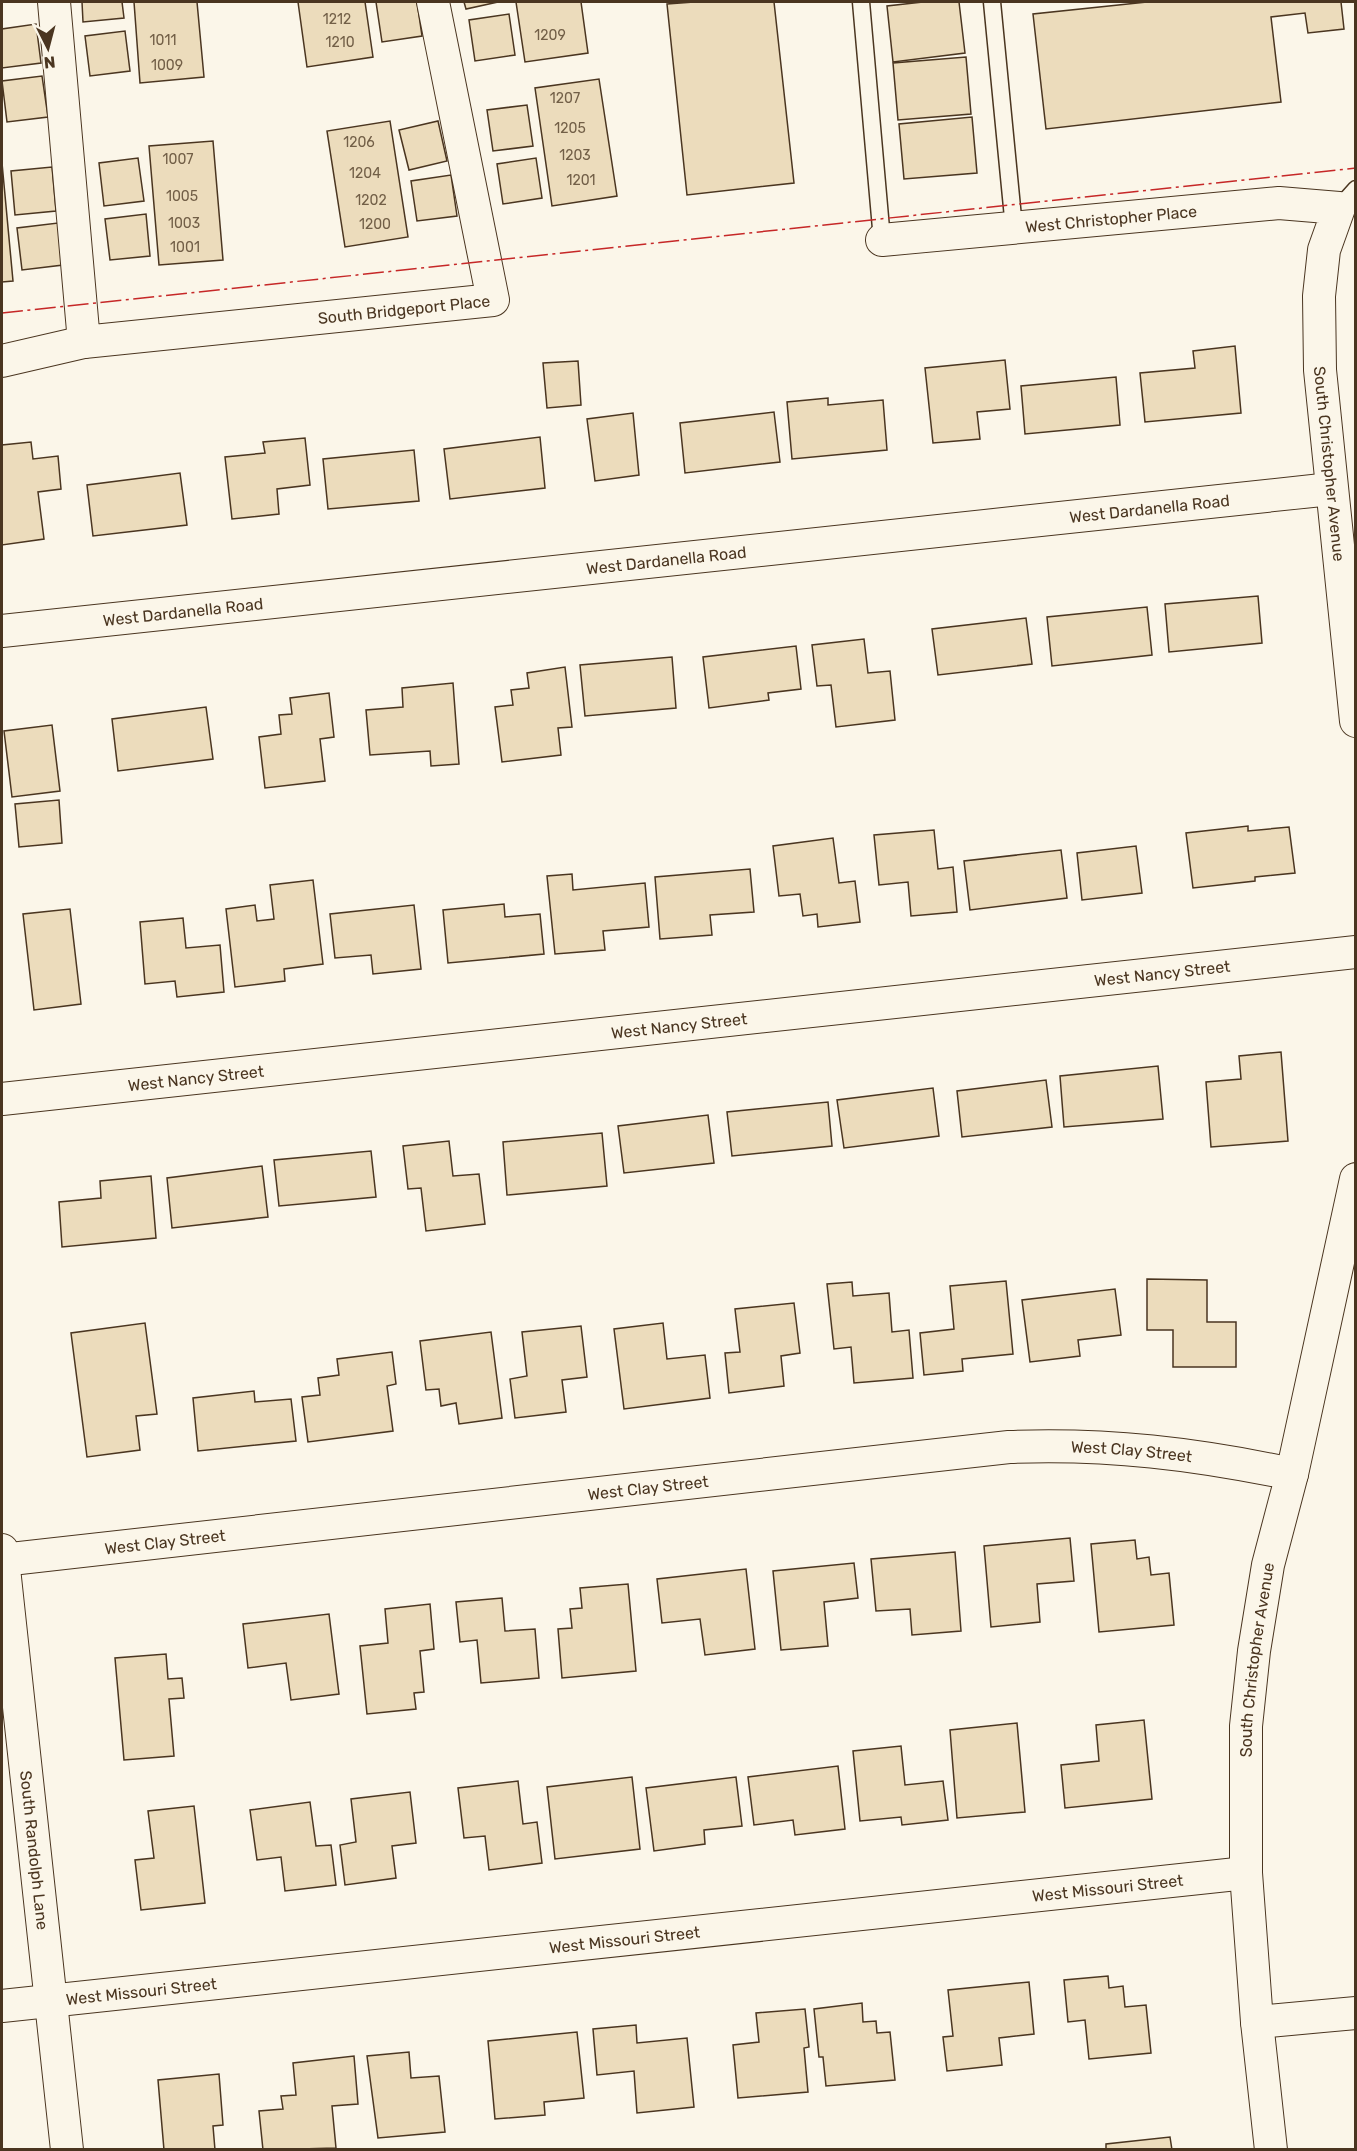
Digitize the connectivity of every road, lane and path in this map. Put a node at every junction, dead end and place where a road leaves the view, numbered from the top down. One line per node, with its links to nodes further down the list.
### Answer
1 (54, 2): 8 (street)
2 (433, 2): 8 (street, South Bridgeport Place)
3 (861, 2): 7 (lane)
4 (992, 2): 6 (lane)
5 (1347, 199): 6 (street, West Christopher Place); 10 (street, South Christopher Avenue)
6 (1014, 228): 7 (street, West Christopher Place)
7 (882, 240)
8 (84, 342): 9 (street, South Bridgeport Place)
9 (2, 361)
10 (1331, 489): 11 (street, West Dardanella Road); 12 (street, South Christopher Avenue)
11 (2, 631)
12 (1356, 721)
13 (1356, 952): 14 (street, West Nancy Street)
14 (2, 1099)
15 (1356, 1179): 16 (street, South Christopher Avenue)
16 (1292, 1474): 17 (street, West Clay Street); 18 (street, South Christopher Avenue)
17 (2, 1556): 19 (street, South Randolph Lane)
18 (1246, 1873): 19 (street, West Missouri Street); 22 (street, South Christopher Avenue)
19 (51, 2001): 20 (street, West Missouri Street); 23 (street, South Randolph Lane)
20 (2, 2006)
21 (1356, 2013): 22 (street)
22 (1257, 2022): 24 (street, South Christopher Avenue)
23 (67, 2150)
24 (1271, 2150)

